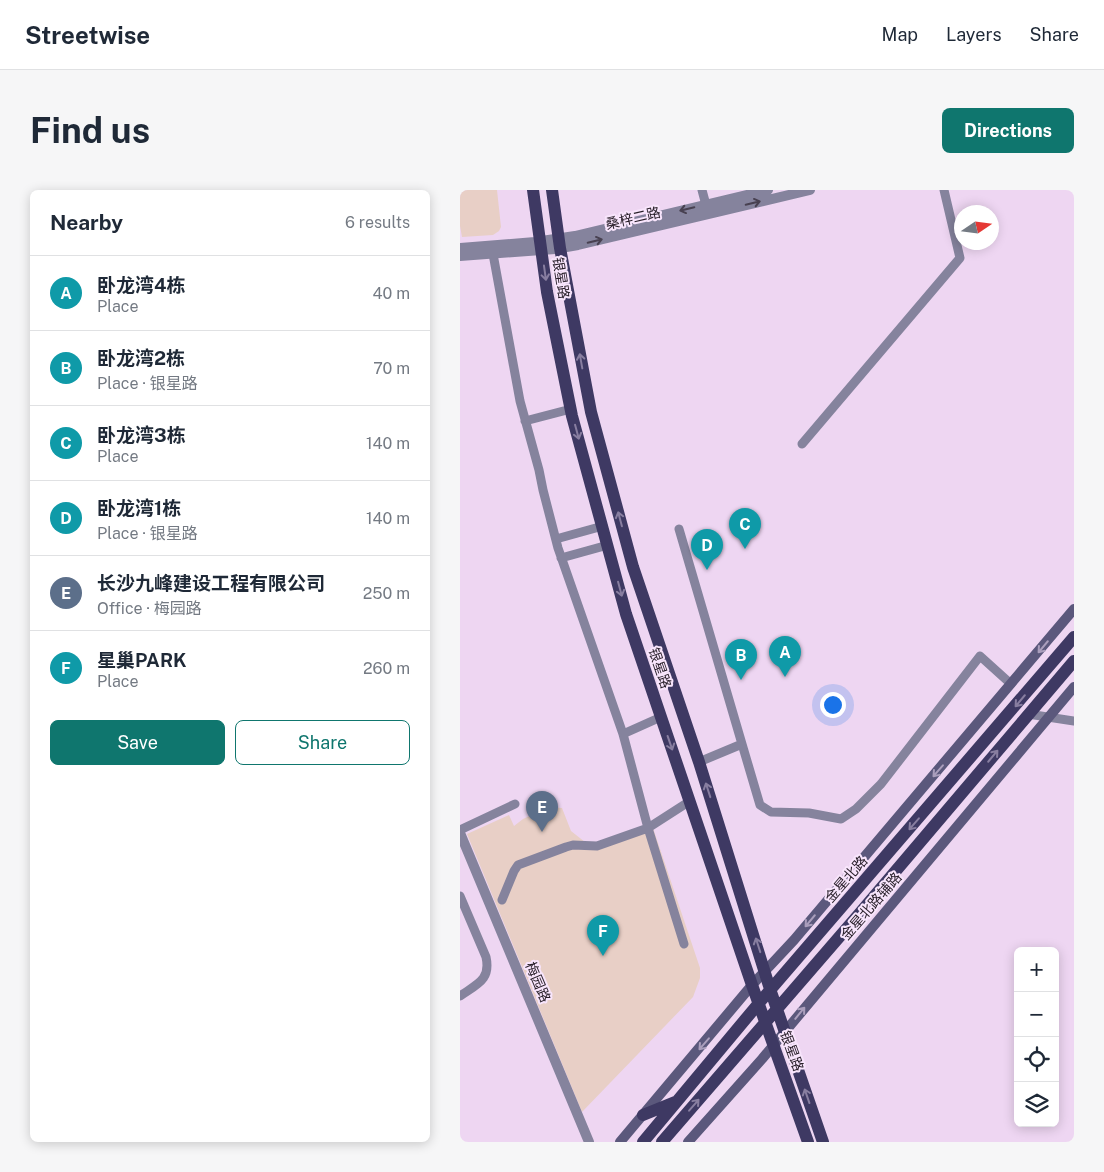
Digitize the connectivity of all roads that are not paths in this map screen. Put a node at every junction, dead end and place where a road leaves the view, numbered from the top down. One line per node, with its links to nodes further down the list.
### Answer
1 (533, 190): 9 (main road, 银星路)
2 (552, 190): 8 (main road, 银星路)
3 (702, 190): 7 (street)
4 (768, 190): 7 (street, 桑梓二路)
5 (810, 190): 8 (street, 桑梓二路, one-way to 5)
6 (944, 190): 15 (street)
7 (706, 205): 8 (street, 桑梓二路, one-way to 8)
8 (560, 243): 9 (street, 桑梓二路); 32 (main road, 银星路, one-way to 8)
9 (541, 246): 10 (street, 桑梓二路); 11 (street, 桑梓二路); 13 (main road, 银星路, one-way to 13)
10 (460, 248)
11 (493, 254): 12 (street, 桑梓二路); 14 (street)
12 (460, 256)
13 (571, 409): 14 (street); 16 (main road, 银星路, one-way to 16)
14 (525, 421): 18 (street)
15 (802, 444)
16 (603, 526): 18 (street); 19 (main road, 银星路)
17 (679, 529): 31 (street)
18 (556, 539): 20 (street)
19 (608, 545): 20 (street); 27 (main road, 银星路, one-way to 27)
20 (561, 558): 30 (street)
21 (1074, 609): 24 (main road, one-way to 24)
22 (1074, 637): 43 (main road, 金星北路, one-way to 43)
23 (1074, 660): 26 (main road)
24 (1011, 684): 31 (street); 41 (main road, one-way to 41)
25 (1074, 687): 28 (main road, 金星北路辅路)
26 (1028, 714): 28 (street); 46 (main road, one-way to 26)
27 (661, 717): 30 (street); 33 (main road, 银星路, one-way to 33)
28 (1050, 717): 29 (street); 48 (main road, 金星北路辅路, one-way to 28)
29 (1074, 721)
30 (623, 734): 35 (street)
31 (742, 744): 32 (street)
32 (699, 762): 41 (main road, 银星路, one-way to 32)
33 (690, 801): 35 (street); 42 (main road, 银星路)
34 (515, 804): 36 (street)
35 (648, 828): 39 (street); 40 (street)
36 (460, 831): 53 (street, 梅园路)
37 (460, 844): 52 (street, 梅园路)
38 (460, 896): 44 (street)
39 (502, 900)
40 (684, 944)
41 (766, 970): 42 (main road); 43 (main road, 银星路)
42 (752, 985): 45 (main road, 银星路); 51 (main road, one-way to 51)
43 (770, 989): 45 (main road, 金星北路); 46 (main road, 银星路)
44 (460, 996)
45 (758, 1003): 47 (main road, 银星路); 50 (main road, 金星北路)
46 (778, 1008): 47 (main road); 48 (main road, 银星路)
47 (765, 1022): 49 (main road, 银星路); 56 (main road, one-way to 47)
48 (785, 1031): 49 (main road, 金星北路辅路); 59 (main road, 银星路, one-way to 48)
49 (774, 1045): 57 (main road, 金星北路辅路); 58 (main road, 银星路)
50 (677, 1101): 51 (main road); 55 (main road, 金星北路)
51 (643, 1115): 54 (main road)
52 (585, 1142)
53 (589, 1142)
54 (620, 1142)
55 (642, 1142)
56 (662, 1142)
57 (688, 1142)
58 (808, 1142)
59 (823, 1142)

